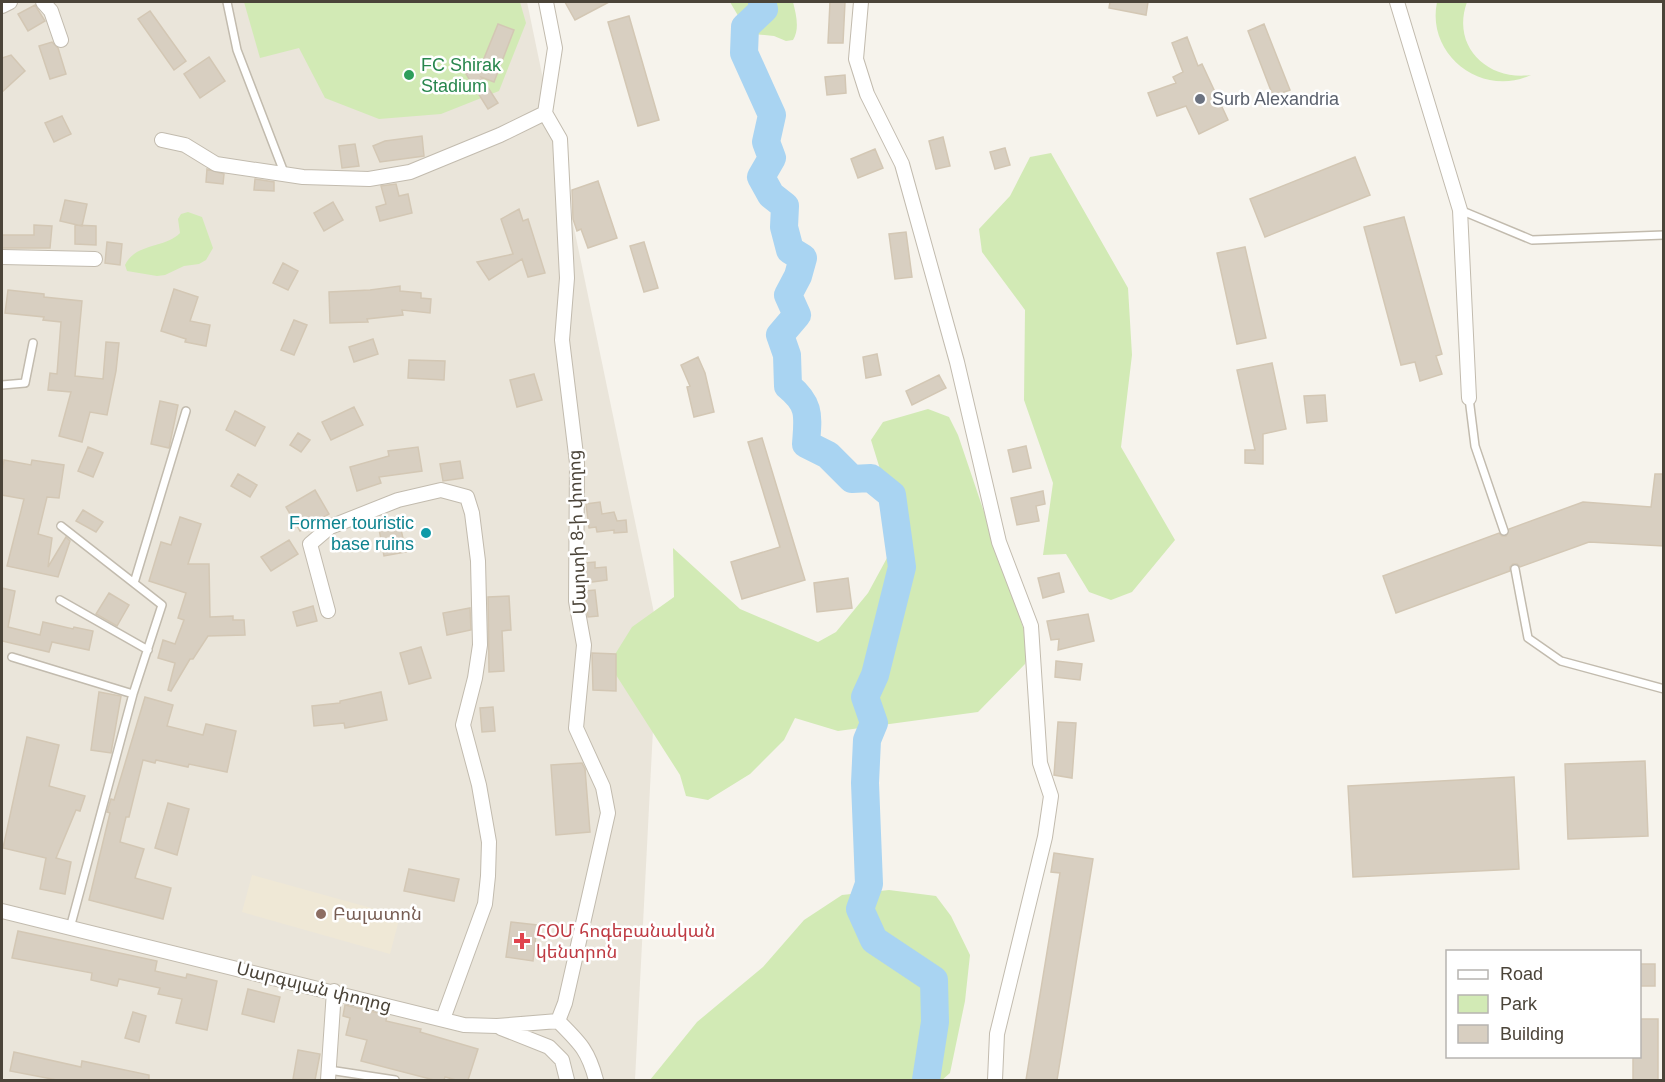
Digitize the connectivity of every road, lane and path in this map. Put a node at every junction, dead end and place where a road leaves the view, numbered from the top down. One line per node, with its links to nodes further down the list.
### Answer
1 (10, 2): 7 (street)
2 (43, 2): 8 (street)
3 (227, 2): 11 (lane)
4 (546, 2): 9 (street)
5 (861, 2): 40 (street)
6 (1397, 2): 12 (street)
7 (2, 6)
8 (61, 40)
9 (545, 113): 11 (street); 34 (street, Մարտի 8-ի փողոց)
10 (162, 140): 11 (street)
11 (285, 174)
12 (1460, 210): 13 (lane); 18 (street)
13 (1664, 235)
14 (2, 257): 15 (street)
15 (95, 259)
16 (33, 343): 17 (lane)
17 (2, 386)
18 (1469, 398): 21 (lane)
19 (186, 411): 23 (lane)
20 (61, 526): 23 (lane)
21 (1504, 531)
22 (1515, 569): 28 (lane)
23 (134, 583): 26 (lane)
24 (60, 600): 26 (lane)
25 (328, 611): 33 (street)
26 (148, 650): 29 (lane)
27 (12, 657): 29 (lane)
28 (1664, 689)
29 (134, 693): 31 (lane)
30 (2, 911): 31 (street, Սարգսյան փողոց)
31 (70, 928): 32 (street, Սարգսյան փողոց)
32 (334, 991): 33 (street, Սարգսյան փողոց); 36 (street)
33 (442, 1019): 35 (street, Սարգսյան փողոց)
34 (558, 1021): 35 (street, Սարգսյան փողոց); 39 (street)
35 (497, 1026): 38 (street)
36 (328, 1075): 37 (lane)
37 (395, 1080)
38 (567, 1080)
39 (596, 1080)
40 (995, 1080)

